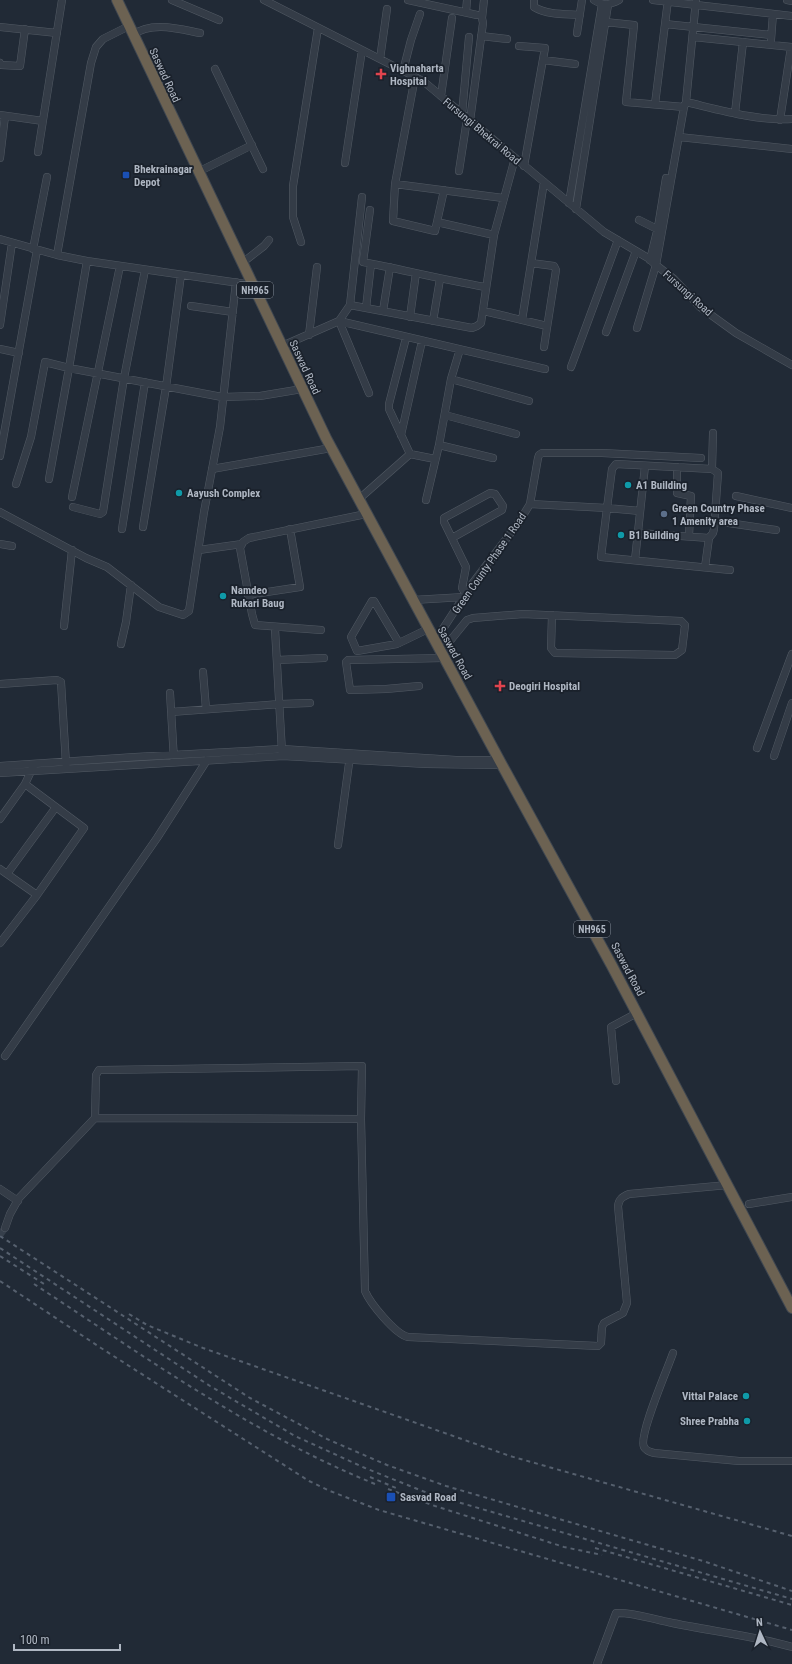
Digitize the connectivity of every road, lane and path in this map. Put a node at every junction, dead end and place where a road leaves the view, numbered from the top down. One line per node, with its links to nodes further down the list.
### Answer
1 (62, 0): 37 (street)
2 (117, 0): 36 (highway, Saswad Road / NH965)
3 (172, 0): 29 (street)
4 (264, 0): 34 (street, Fursungi Bhekrai Road)
5 (408, 0): 17 (street)
6 (449, 0): 20 (street)
7 (467, 0): 22 (street)
8 (484, 0): 41 (street)
9 (534, 0): 26 (street)
10 (582, 0): 26 (street)
11 (594, 0): 19 (street)
12 (619, 0): 19 (street)
13 (652, 0): 15 (street)
14 (788, 0): 16 (street)
15 (668, 1): 18 (street); 31 (street)
16 (792, 1)
17 (424, 2): 20 (street)
18 (696, 2): 24 (street); 33 (street)
19 (605, 4): 30 (street); 84 (street)
20 (448, 8): 22 (street)
21 (387, 9): 50 (street)
22 (466, 12): 25 (street)
23 (420, 14): 55 (street)
24 (773, 14): 27 (street); 40 (street)
25 (477, 15)
26 (580, 15): 39 (street)
27 (792, 16)
28 (452, 18): 57 (street)
29 (219, 20)
30 (605, 22): 58 (street); 85 (street)
31 (665, 24): 33 (street); 58 (street)
32 (0, 27): 35 (street)
33 (694, 27): 40 (street); 43 (street)
34 (318, 28): 49 (street, Fursungi Bhekrai Road); 95 (street)
35 (25, 29): 37 (street); 52 (street)
36 (131, 30): 38 (street); 76 (highway, Saswad Road / NH965); 99 (street)
37 (57, 33): 65 (street)
38 (200, 33)
39 (577, 34)
40 (771, 35): 46 (street)
41 (482, 36): 44 (street); 62 (street)
42 (469, 37): 62 (street)
43 (693, 37): 45 (street); 59 (street)
44 (507, 39)
45 (743, 42): 46 (street); 60 (street)
46 (770, 45): 48 (street)
47 (519, 46): 51 (street)
48 (791, 47): 64 (street)
49 (362, 50): 50 (street, Fursungi Bhekrai Road); 72 (street)
50 (380, 59): 55 (street, Fursungi Bhekrai Road)
51 (543, 60): 53 (street); 73 (street)
52 (0, 63)
53 (575, 64)
54 (215, 69): 67 (street)
55 (403, 71): 56 (street, Fursungi Bhekrai Road)
56 (416, 77): 57 (street, Fursungi Bhekrai Road); 80 (street)
57 (440, 96): 62 (street, Fursungi Bhekrai Road)
58 (655, 104): 59 (street)
59 (685, 105): 60 (street); 66 (street)
60 (735, 114): 64 (street)
61 (2, 116): 65 (street); 70 (street)
62 (466, 118): 71 (street, Fursungi Bhekrai Road); 75 (street)
63 (792, 119): 64 (street)
64 (780, 120)
65 (43, 121): 69 (street)
66 (679, 137): 68 (street); 105 (street)
67 (252, 145): 74 (street); 76 (street)
68 (792, 149)
69 (38, 152)
70 (0, 158)
71 (515, 158): 73 (street, Fursungi Bhekrai Road); 83 (street)
72 (345, 163)
73 (524, 166): 79 (street, Fursungi Bhekrai Road)
74 (262, 169)
75 (459, 171)
76 (198, 172): 102 (highway, Saswad Road / NH965)
77 (47, 177): 97 (street)
78 (666, 178): 89 (street)
79 (544, 182): 84 (street, Fursungi Bhekrai Road); 103 (street)
80 (395, 184): 81 (street); 88 (street)
81 (444, 190): 83 (street); 88 (street)
82 (362, 198): 116 (street)
83 (503, 198): 91 (street)
84 (569, 203): 85 (street, Fursungi Bhekrai Road)
85 (576, 209): 90 (street, Fursungi Bhekrai Road)
86 (370, 210): 104 (street)
87 (639, 220): 89 (street)
88 (437, 222): 91 (street)
89 (657, 229): 100 (street)
90 (604, 232): 94 (street, Fursungi Road)
91 (494, 234): 115 (street)
92 (0, 239): 96 (street)
93 (269, 240): 102 (street)
94 (618, 240): 98 (street, Fursungi Road); 139 (street)
95 (301, 242)
96 (12, 243): 97 (street); 126 (street)
97 (35, 249): 99 (street); 137 (street)
98 (636, 251): 100 (street, Fursungi Road); 129 (street)
99 (57, 255): 101 (street)
100 (650, 260): 105 (street, Fursungi Road)
101 (87, 262): 106 (street); 140 (street)
102 (242, 263): 114 (highway, Saswad Road / NH965)
103 (530, 263): 123 (street); 127 (street)
104 (371, 264): 108 (street); 118 (street)
105 (656, 265): 128 (street); 138 (street, Fursungi Road)
106 (120, 266): 109 (street); 142 (street)
107 (318, 267): 130 (street)
108 (390, 267): 110 (street); 119 (street)
109 (145, 270): 111 (street); 143 (street)
110 (416, 273): 112 (street); 122 (street)
111 (181, 276): 113 (street); 146 (street)
112 (440, 279): 115 (street); 125 (street)
113 (236, 282): 114 (street); 120 (street)
114 (253, 285): 133 (highway, Saswad Road / NH965)
115 (485, 287): 125 (street)
116 (350, 305): 118 (street); 124 (street)
117 (191, 306): 120 (street)
118 (366, 308): 119 (street)
119 (383, 311): 122 (street)
120 (233, 312): 149 (street)
121 (488, 312): 123 (street)
122 (410, 317): 125 (street)
123 (522, 320): 127 (street)
124 (340, 321): 130 (street); 131 (street); 148 (street)
125 (433, 322)
126 (0, 326)
127 (547, 326): 134 (street)
128 (637, 328)
129 (606, 332)
130 (309, 335): 133 (street)
131 (406, 338): 132 (street); 154 (street)
132 (422, 341): 136 (street); 154 (street)
133 (282, 346): 147 (highway, Saswad Road / NH965)
134 (544, 347)
135 (0, 349): 137 (street)
136 (460, 349): 141 (street); 144 (street)
137 (19, 353): 158 (street)
138 (792, 366)
139 (571, 367)
140 (69, 368): 142 (street); 166 (street); 167 (street)
141 (545, 369)
142 (97, 374): 143 (street); 169 (street)
143 (124, 378): 145 (street); 173 (street)
144 (451, 379): 150 (street); 151 (street)
145 (146, 382): 146 (street); 181 (street)
146 (166, 387): 149 (street); 180 (street)
147 (302, 389): 149 (street); 156 (highway, Saswad Road / NH965)
148 (369, 394)
149 (222, 397): 164 (street)
150 (529, 401)
151 (445, 415): 153 (street); 155 (street)
152 (713, 433): 165 (street)
153 (516, 434)
154 (401, 435): 157 (street)
155 (439, 445): 159 (street); 161 (street)
156 (331, 448): 164 (street); 170 (highway, Saswad Road / NH965)
157 (410, 454): 161 (street); 170 (street)
158 (0, 456)
159 (493, 458)
160 (702, 458): 172 (street)
161 (435, 459): 171 (street)
162 (645, 466): 163 (street); 174 (street); 176 (street)
163 (677, 467): 165 (street); 185 (street)
164 (212, 469): 192 (street)
165 (712, 469): 179 (street)
166 (49, 479)
167 (16, 484)
168 (736, 496): 175 (street)
169 (72, 497)
170 (359, 499): 178 (highway, Saswad Road / NH965)
171 (426, 500)
172 (530, 504): 174 (street); 198 (street, Green County Phase 1 Road)
173 (73, 507)
174 (607, 508): 176 (street); 193 (street)
175 (792, 508)
176 (640, 511): 184 (street)
177 (0, 512): 191 (street)
178 (366, 514): 182 (street); 199 (highway, Saswad Road / NH965)
179 (715, 521): 183 (street); 187 (street)
180 (143, 527)
181 (122, 529)
182 (290, 530): 189 (street); 197 (street)
183 (776, 530)
184 (638, 533): 185 (street); 193 (street)
185 (689, 536): 187 (street)
186 (452, 538): 186 (street); 198 (street)
187 (709, 538): 194 (street)
188 (0, 544): 190 (street)
189 (242, 544): 192 (street); 197 (street)
190 (12, 546)
191 (72, 550): 196 (street); 201 (street)
192 (199, 550): 196 (street)
193 (635, 560): 194 (street)
194 (705, 567): 195 (street)
195 (730, 570)
196 (131, 586): 206 (street)
197 (248, 595): 204 (street)
198 (465, 596): 199 (street); 205 (street, Green County Phase 1 Road)
199 (413, 600): 203 (highway, Saswad Road / NH965)
200 (552, 615): 200 (street); 209 (street)
201 (64, 626)
202 (275, 629): 211 (street)
203 (428, 629): 205 (highway, Saswad Road / NH965); 207 (street)
204 (321, 630)
205 (435, 641): 209 (highway, Saswad Road / NH965)
206 (121, 644)
207 (399, 644): 207 (street)
208 (792, 654): 221 (street)
209 (442, 655): 214 (street); 227 (highway, Saswad Road / NH965)
210 (324, 658): 211 (street)
211 (277, 660): 218 (street)
212 (203, 672): 219 (street)
213 (0, 684): 228 (street)
214 (419, 686)
215 (170, 693): 220 (street)
216 (792, 702): 223 (street)
217 (310, 703): 218 (street)
218 (280, 704): 219 (street); 222 (street)
219 (206, 709): 220 (street)
220 (171, 712): 226 (street)
221 (757, 748)
222 (282, 753): 224 (street); 225 (street)
223 (774, 756)
224 (209, 757): 226 (street); 241 (street)
225 (349, 757): 227 (street); 235 (street)
226 (174, 758): 228 (street)
227 (500, 763): 240 (highway, Saswad Road / NH965)
228 (66, 765): 230 (street)
229 (0, 766): 230 (street)
230 (33, 767): 231 (street); 232 (street)
231 (0, 772)
232 (25, 784): 233 (street); 234 (street)
233 (56, 807): 237 (street); 238 (street)
234 (0, 819)
235 (338, 845)
236 (0, 869): 237 (street)
237 (7, 874): 238 (street)
238 (37, 895): 239 (street)
239 (0, 943)
240 (637, 1013): 242 (street); 245 (highway, Saswad Road / NH965)
241 (5, 1056)
242 (616, 1081)
243 (94, 1118): 244 (street); 244 (street); 248 (street)
244 (361, 1119): 245 (street)
245 (728, 1185): 251 (highway, Saswad Road / NH965)
246 (0, 1189): 248 (street)
247 (792, 1197): 249 (street)
248 (18, 1201): 250 (street)
249 (749, 1204)
250 (5, 1228)
251 (792, 1308)
252 (673, 1353): 253 (street)
253 (792, 1461)
254 (792, 1647): 255 (street)
255 (597, 1664)

